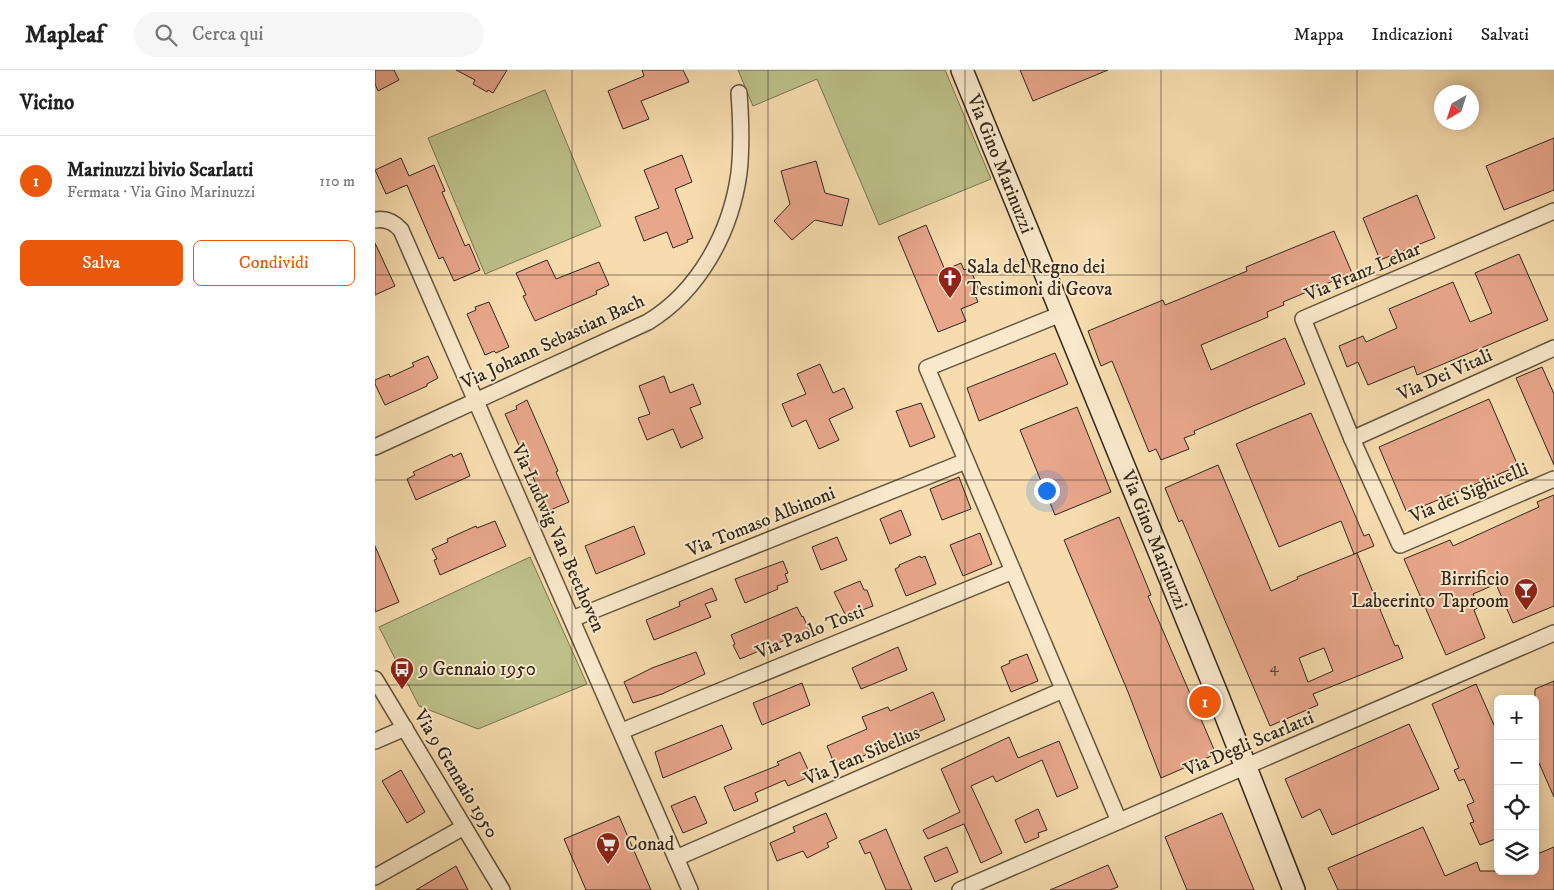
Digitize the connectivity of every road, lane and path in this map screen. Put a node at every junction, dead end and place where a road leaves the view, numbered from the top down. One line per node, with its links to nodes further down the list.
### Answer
1 (962, 70): 5 (street, Via Gino Marinuzzi)
2 (739, 93): 7 (street, Via Johann Sebastian Bach)
3 (1554, 211): 8 (street, Via Franz Lehar)
4 (375, 220): 7 (street, Via Ludwig Van Beethoven)
5 (1061, 314): 10 (street); 21 (street, Via Gino Marinuzzi)
6 (1554, 348): 8 (street, Via Dei Vitali)
7 (475, 401): 9 (street, Via Johann Sebastian Bach); 14 (street, Via Ludwig Van Beethoven)
8 (1352, 439): 12 (street, Via Franz Lehar)
9 (375, 447)
10 (966, 461): 13 (street); 14 (street, Via Tomaso Albinoni)
11 (1554, 479): 12 (street, Via dei Sighicelli)
12 (1399, 545)
13 (1013, 571): 17 (street); 19 (street, Via Paolo Tosti)
14 (572, 619): 19 (street, Via Ludwig Van Beethoven)
15 (1554, 634): 21 (street, Via Degli Scarlatti)
16 (375, 679): 18 (street, Via 9 Gennaio 1950)
17 (1063, 690): 22 (street); 24 (street, Via Jean Sibelius)
18 (405, 728): 20 (street); 23 (street, Via 9 Gennaio 1950)
19 (622, 731): 24 (street, Via Ludwig Van Beethoven)
20 (375, 741)
21 (1246, 767): 22 (street, Via Degli Scarlatti); 29 (street, Via Gino Marinuzzi)
22 (1119, 821): 28 (street, Via Degli Scarlatti)
23 (464, 827): 25 (street); 26 (street, Via 9 Gennaio 1950)
24 (676, 858): 27 (street, Via Ludwig Van Beethoven)
25 (375, 876)
26 (502, 890)
27 (690, 890)
28 (960, 890)
29 (1294, 890)

